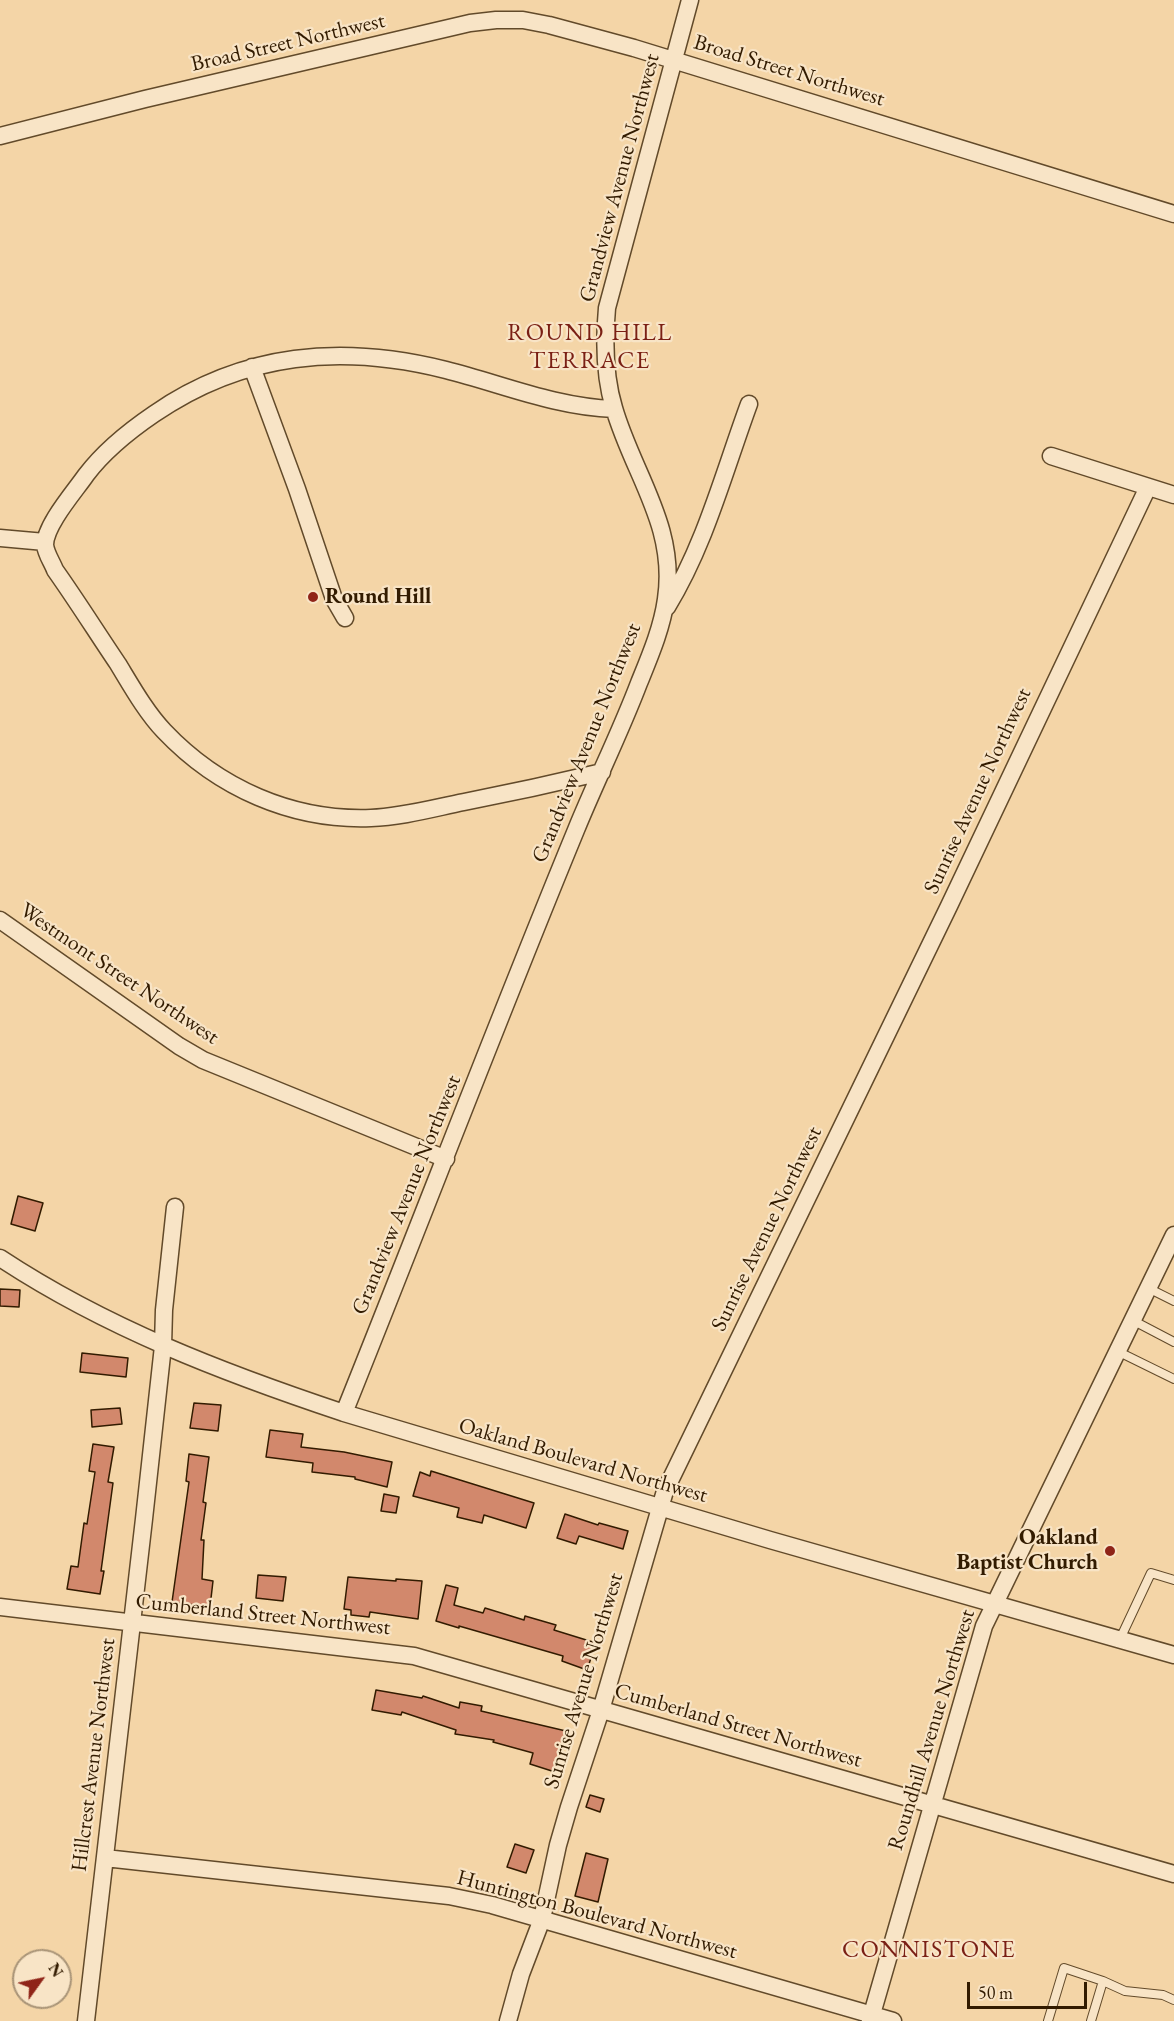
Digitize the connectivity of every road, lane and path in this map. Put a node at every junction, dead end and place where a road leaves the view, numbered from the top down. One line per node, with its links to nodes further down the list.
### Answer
1 (690, 0): 2 (street, Grandview Avenue Northwest)
2 (674, 59): 3 (street, Broad Street Northwest); 4 (street, Broad Street Northwest); 7 (street, Grandview Avenue Northwest)
3 (0, 136)
4 (1174, 214)
5 (252, 367): 7 (street); 12 (street); 14 (street)
6 (749, 404): 13 (street)
7 (614, 408): 13 (street, Grandview Avenue Northwest)
8 (1051, 456): 9 (street)
9 (1148, 487): 10 (street); 29 (street, Sunrise Avenue Northwest)
10 (1174, 495)
11 (0, 538): 12 (street)
12 (45, 542): 15 (street)
13 (663, 612): 15 (street, Grandview Avenue Northwest)
14 (345, 618)
15 (602, 772): 17 (street, Grandview Avenue Northwest)
16 (0, 920): 17 (street, Westmont Street Northwest)
17 (446, 1159): 28 (street, Grandview Avenue Northwest)
18 (175, 1207): 25 (street, Hillcrest Avenue Northwest)
19 (1174, 1236): 21 (street, Roundhill Avenue Northwest)
20 (0, 1258): 25 (street, Oakland Boulevard Northwest)
21 (1148, 1288): 22 (lane); 23 (street, Roundhill Avenue Northwest)
22 (1174, 1300)
23 (1132, 1320): 24 (lane); 26 (street, Roundhill Avenue Northwest)
24 (1174, 1342)
25 (163, 1346): 28 (street, Oakland Boulevard Northwest); 33 (street, Hillcrest Avenue Northwest)
26 (1118, 1351): 27 (lane); 31 (street, Roundhill Avenue Northwest)
27 (1174, 1379)
28 (344, 1413): 29 (street, Oakland Boulevard Northwest)
29 (660, 1507): 31 (street, Oakland Boulevard Northwest); 36 (street, Sunrise Avenue Northwest)
30 (1174, 1581): 34 (lane)
31 (995, 1604): 34 (street, Oakland Boulevard Northwest); 37 (street, Roundhill Avenue Northwest)
32 (0, 1607): 33 (street, Cumberland Street Northwest)
33 (132, 1623): 36 (street, Cumberland Street Northwest); 38 (street, Hillcrest Avenue Northwest)
34 (1120, 1639): 35 (street, Oakland Boulevard Northwest)
35 (1173, 1652)
36 (601, 1710): 37 (street, Cumberland Street Northwest); 40 (street, Sunrise Avenue Northwest)
37 (932, 1804): 39 (street, Cumberland Street Northwest); 43 (street, Roundhill Avenue Northwest)
38 (105, 1858): 40 (street, Huntington Boulevard Northwest); 44 (street, Hillcrest Avenue Northwest)
39 (1174, 1874)
40 (542, 1919): 43 (street, Huntington Boulevard Northwest); 45 (street, Sunrise Avenue Northwest)
41 (1103, 1981): 42 (lane); 47 (lane); 48 (lane)
42 (1174, 2000)
43 (871, 2018): 46 (street, Huntington Boulevard Northwest)
44 (86, 2021)
45 (508, 2021)
46 (893, 2021)
47 (1048, 2021)
48 (1091, 2021)

